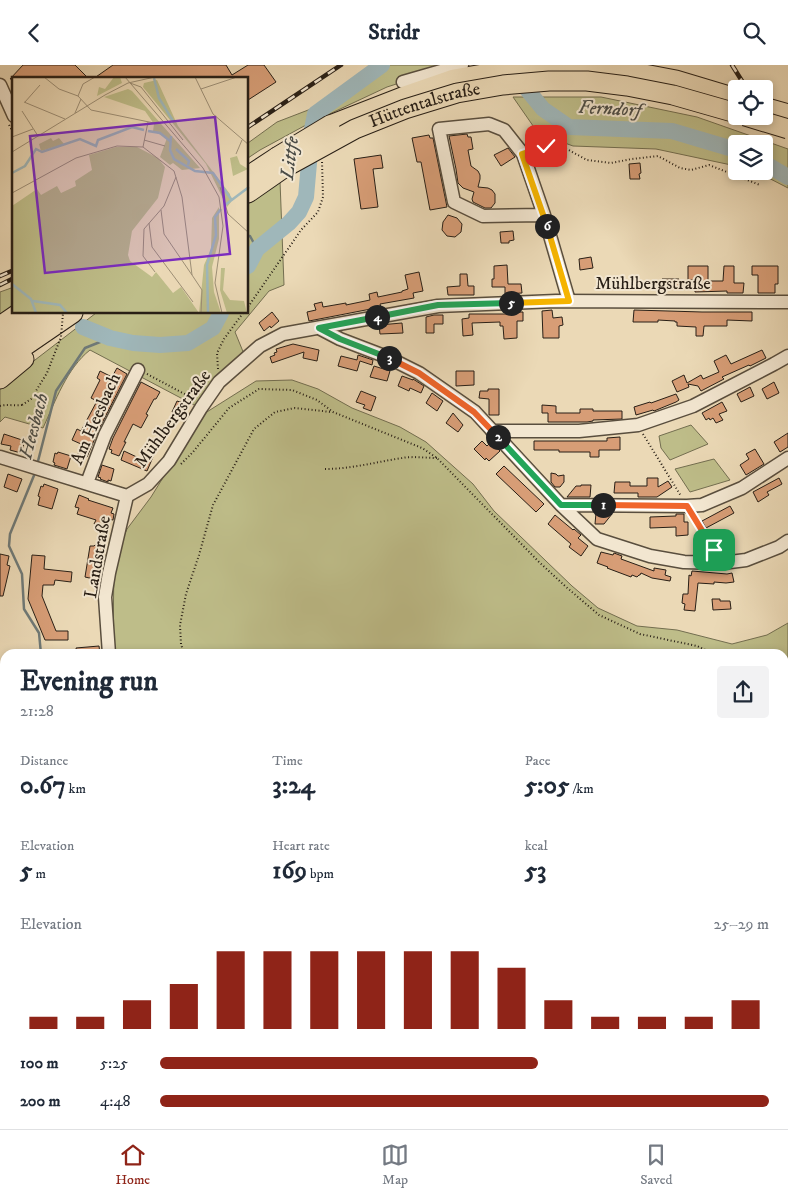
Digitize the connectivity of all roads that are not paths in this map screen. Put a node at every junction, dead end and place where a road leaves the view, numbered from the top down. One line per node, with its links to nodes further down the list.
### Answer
1 (462, 65): 2 (street)
2 (403, 82)
3 (0, 85): 8 (street)
4 (728, 96): 11 (highway, Hüttentalstraße, bridge)
5 (773, 110): 7 (highway)
6 (728, 111): 11 (highway, Hüttentalstraße, bridge)
7 (788, 114)
8 (10, 119)
9 (773, 124): 10 (highway, bridge)
10 (788, 129)
11 (281, 162): 12 (highway, Hüttentalstraße); 13 (highway, Hüttentalstraße)
12 (249, 176)
13 (249, 192)
14 (544, 215): 14 (street); 15 (street)
15 (569, 301): 16 (street, Mühlbergstraße); 21 (street, Mühlbergstraße)
16 (788, 302)
17 (18, 314): 20 (highway)
18 (46, 314): 23 (highway)
19 (72, 314): 22 (highway)
20 (0, 326)
21 (319, 328): 28 (street); 32 (street, Mühlbergstraße)
22 (44, 333): 25 (highway); 27 (highway)
23 (0, 345)
24 (788, 356): 28 (street)
25 (0, 363)
26 (138, 369): 31 (street, Am Heesbach)
27 (0, 379)
28 (492, 431): 33 (street)
29 (0, 457): 31 (street)
30 (788, 458): 33 (street)
31 (87, 483): 32 (street)
32 (127, 496): 35 (street, Landstraße)
33 (561, 505): 34 (street)
34 (788, 541)
35 (109, 649)

